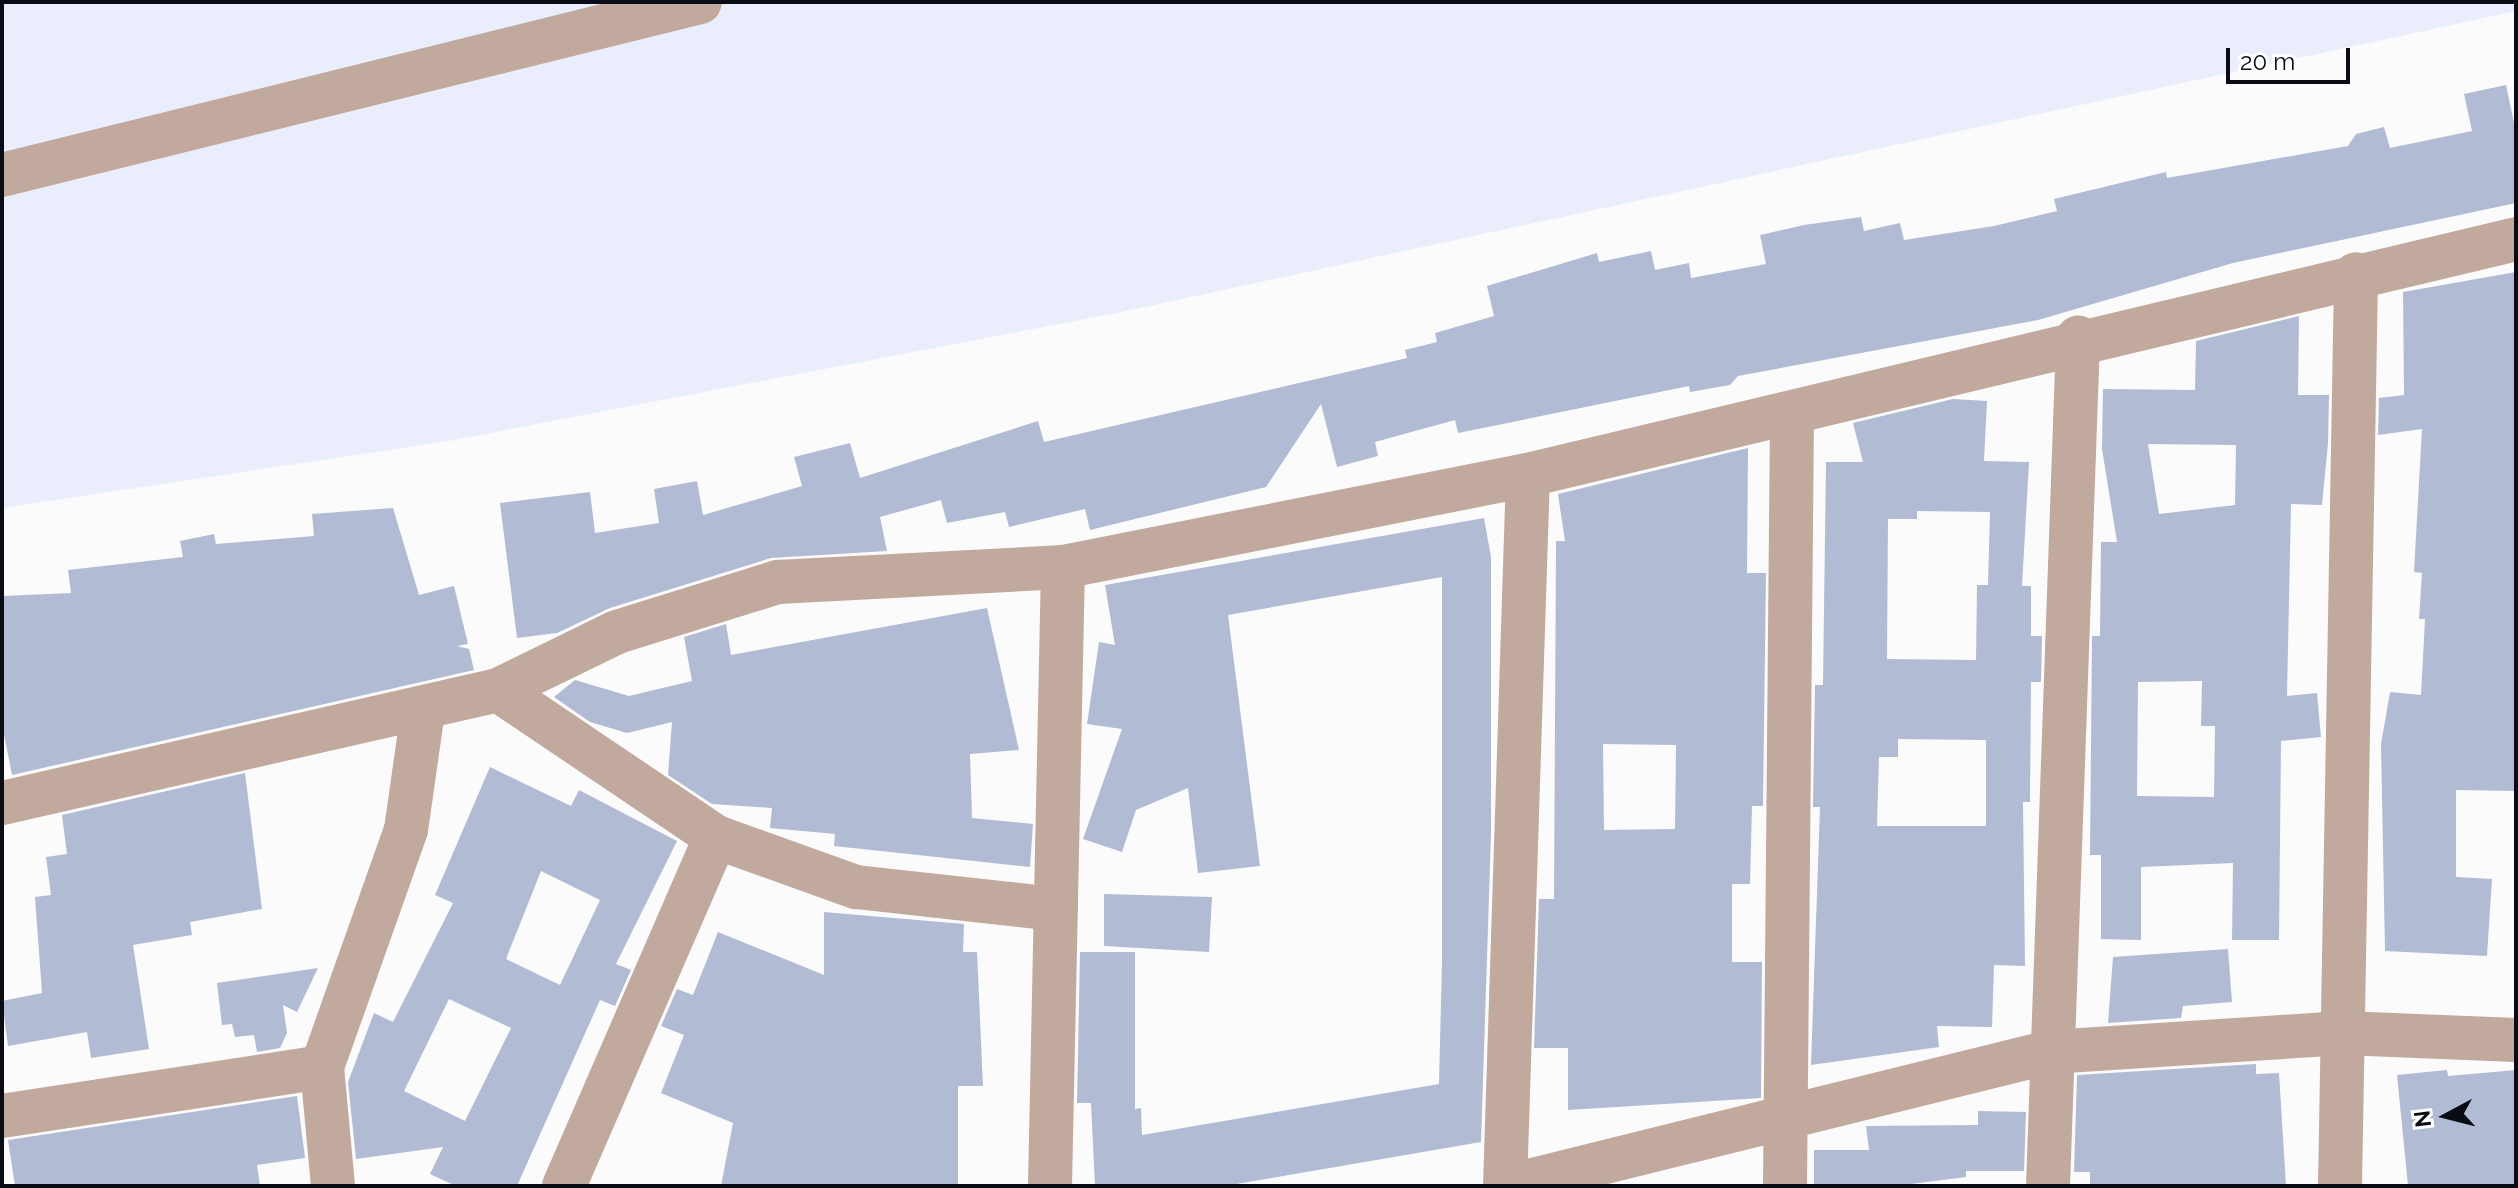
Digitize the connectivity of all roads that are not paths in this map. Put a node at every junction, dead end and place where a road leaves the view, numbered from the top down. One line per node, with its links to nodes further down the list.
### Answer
1 (700, 2): 2 (street)
2 (2, 175)
3 (2516, 239): 4 (street)
4 (2356, 274): 5 (street); 14 (street)
5 (2078, 338): 6 (street); 16 (street)
6 (1792, 414): 7 (street); 19 (street)
7 (1528, 475): 8 (street); 23 (street)
8 (1063, 567): 9 (street); 13 (street)
9 (498, 690): 10 (street); 12 (street)
10 (423, 710): 11 (street); 17 (street)
11 (2, 803)
12 (716, 837): 13 (street); 21 (street)
13 (1056, 909): 22 (street)
14 (2343, 1033): 15 (street); 16 (street); 26 (street)
15 (2516, 1040)
16 (2050, 1052): 19 (street); 25 (street)
17 (322, 1067): 18 (street); 20 (street)
18 (2, 1116)
19 (1787, 1123): 23 (street); 24 (street)
20 (333, 1186)
21 (564, 1186)
22 (1050, 1186)
23 (1506, 1186)
24 (1785, 1186)
25 (2048, 1186)
26 (2340, 1186)

